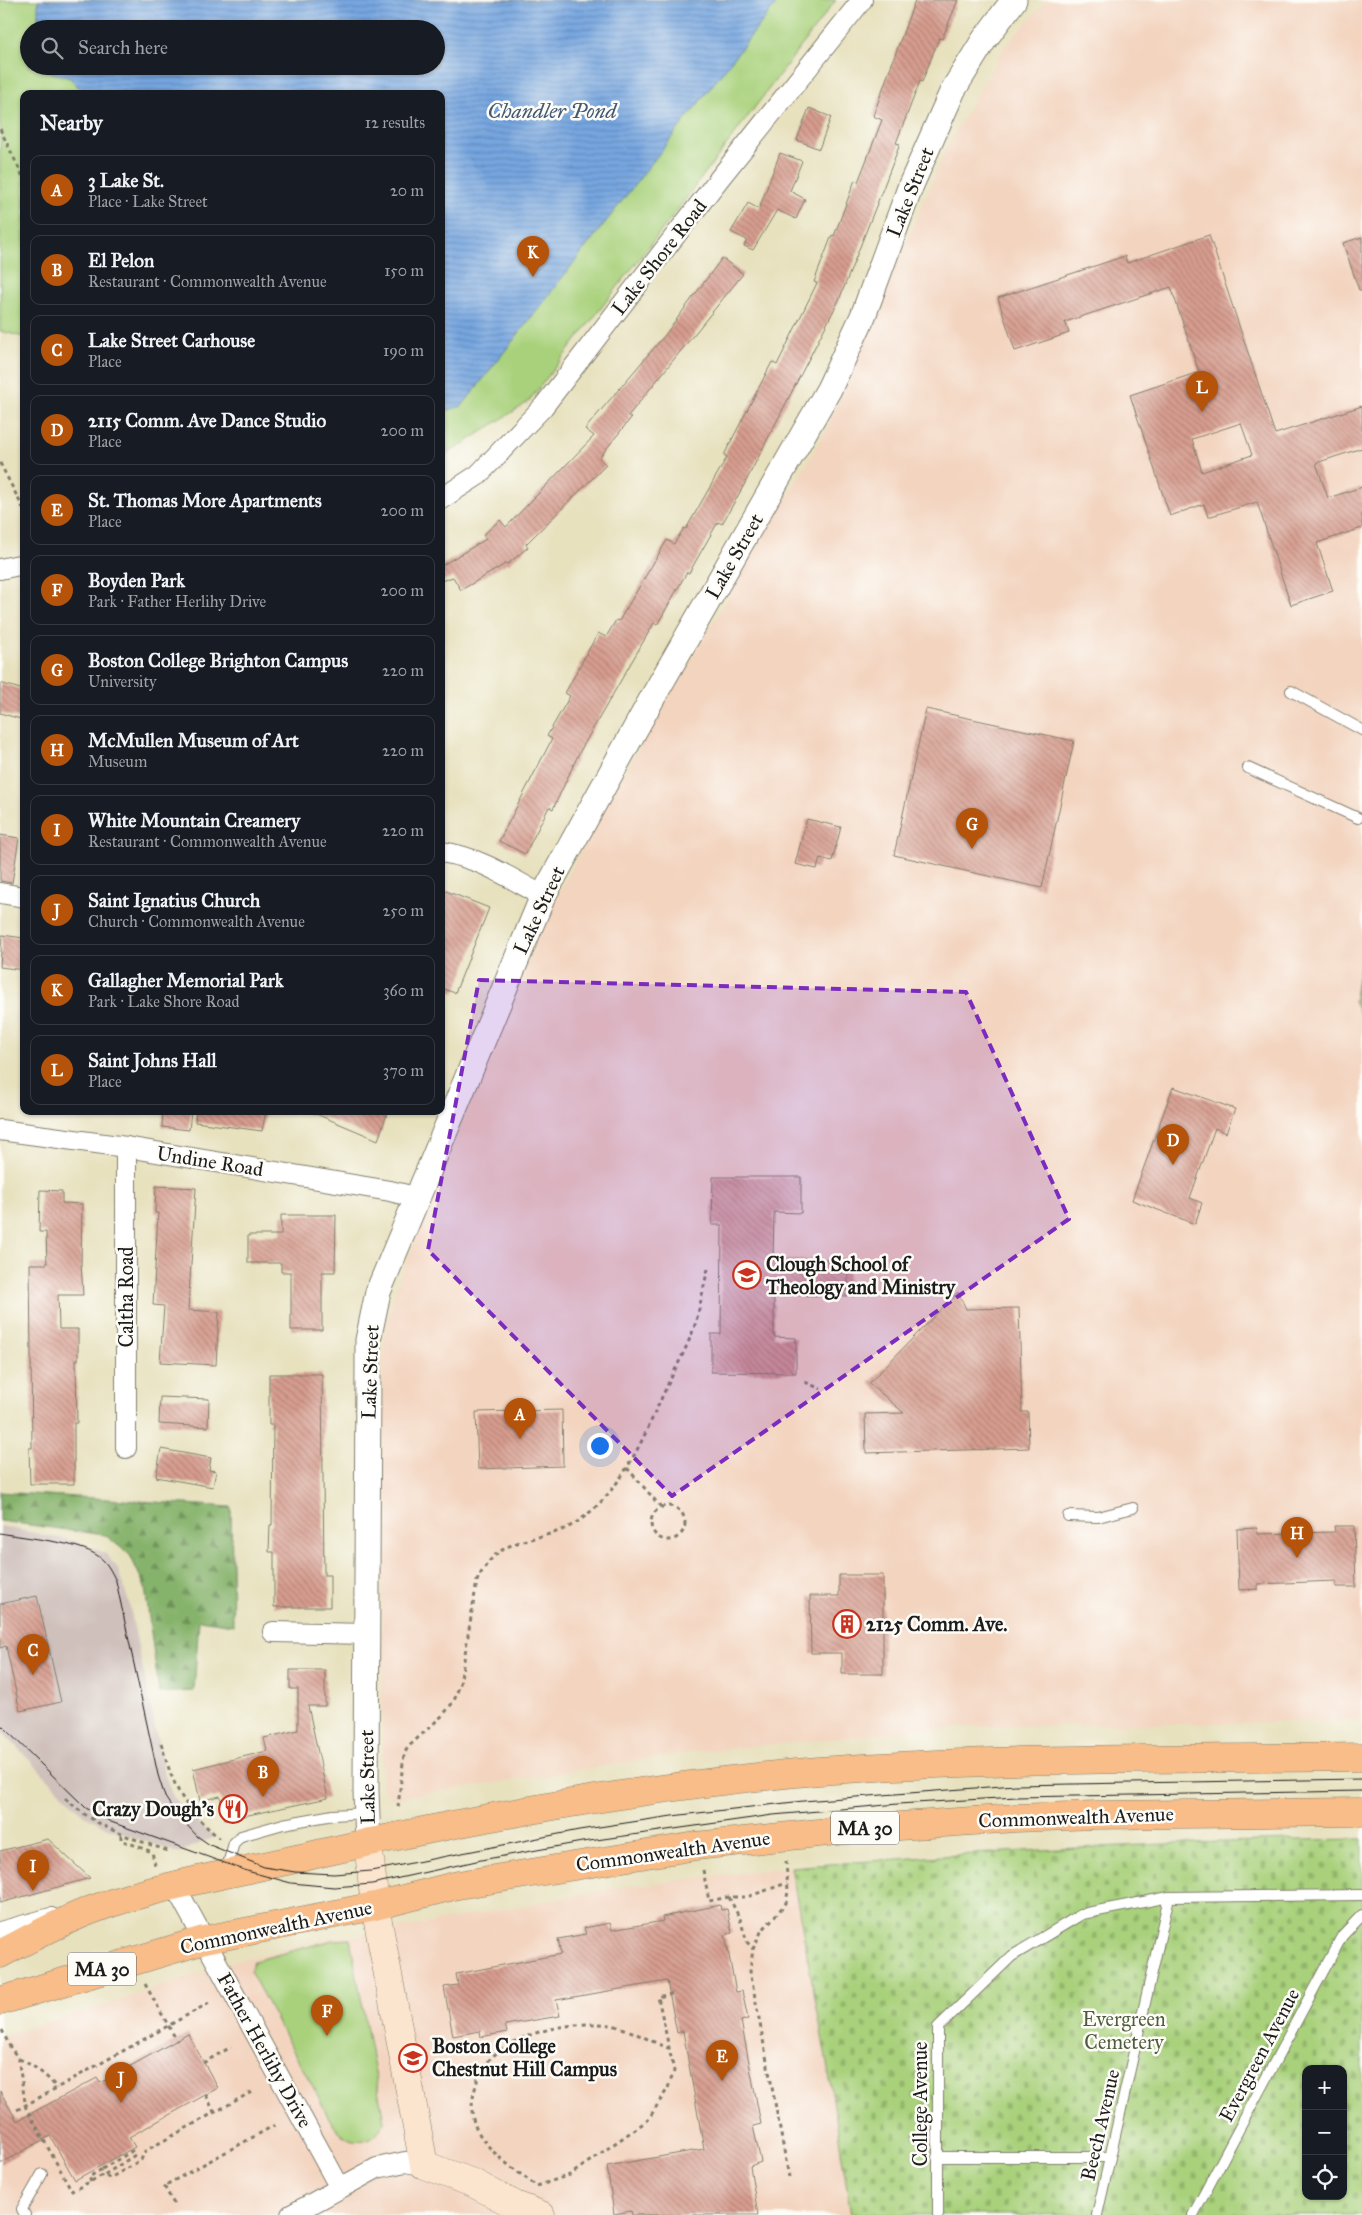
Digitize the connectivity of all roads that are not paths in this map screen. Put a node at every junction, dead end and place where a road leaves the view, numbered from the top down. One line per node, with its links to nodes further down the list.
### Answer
1 (862, 0): 3 (street, Lake Shore Road)
2 (1014, 0): 13 (street, Lake Street)
3 (445, 496)
4 (20, 565): 5 (street)
5 (0, 569)
6 (1291, 691): 7 (lane)
7 (1362, 730)
8 (1248, 768): 9 (lane)
9 (1358, 818)
10 (445, 852): 13 (street)
11 (0, 893): 12 (street)
12 (20, 896)
13 (543, 896): 16 (street, Lake Street)
14 (0, 1130): 15 (street, Undine Road)
15 (126, 1147): 16 (street, Undine Road); 17 (street, Caltha Road)
16 (419, 1198): 21 (street, Lake Street)
17 (126, 1448)
18 (1133, 1508): 19 (lane)
19 (1068, 1516)
20 (273, 1632): 21 (street)
21 (367, 1634): 23 (street, Lake Street)
22 (1362, 1757): 25 (main road)
23 (366, 1812): 25 (street, Lake Street); 26 (lane)
24 (1362, 1812): 31 (main road, Commonwealth Avenue / MA 30)
25 (368, 1842): 26 (main road); 31 (main road, Lake Street)
26 (225, 1875): 27 (main road)
27 (175, 1886): 30 (main road); 34 (street, Father Herlihy Drive)
28 (1362, 1895): 29 (lane, College Avenue)
29 (1169, 1897): 37 (lane, College Avenue); 38 (lane, Beech Avenue)
30 (114, 1902): 33 (street); 35 (main road)
31 (374, 1906): 34 (main road, Commonwealth Avenue / MA 30); 39 (main road, Lake Street)
32 (1362, 1916): 47 (lane, Evergreen Avenue)
33 (0, 1932)
34 (204, 1940): 36 (main road, Commonwealth Avenue / MA 30); 41 (street, Father Herlihy Drive)
35 (0, 1954)
36 (0, 2001)
37 (938, 2157): 38 (lane); 45 (lane, College Avenue)
38 (1110, 2157): 46 (lane, Beech Avenue)
39 (424, 2165): 41 (street); 44 (main road)
40 (42, 2174): 42 (lane)
41 (340, 2188): 43 (street)
42 (25, 2215)
43 (291, 2215)
44 (541, 2215)
45 (938, 2215)
46 (1097, 2215)
47 (1193, 2215)

